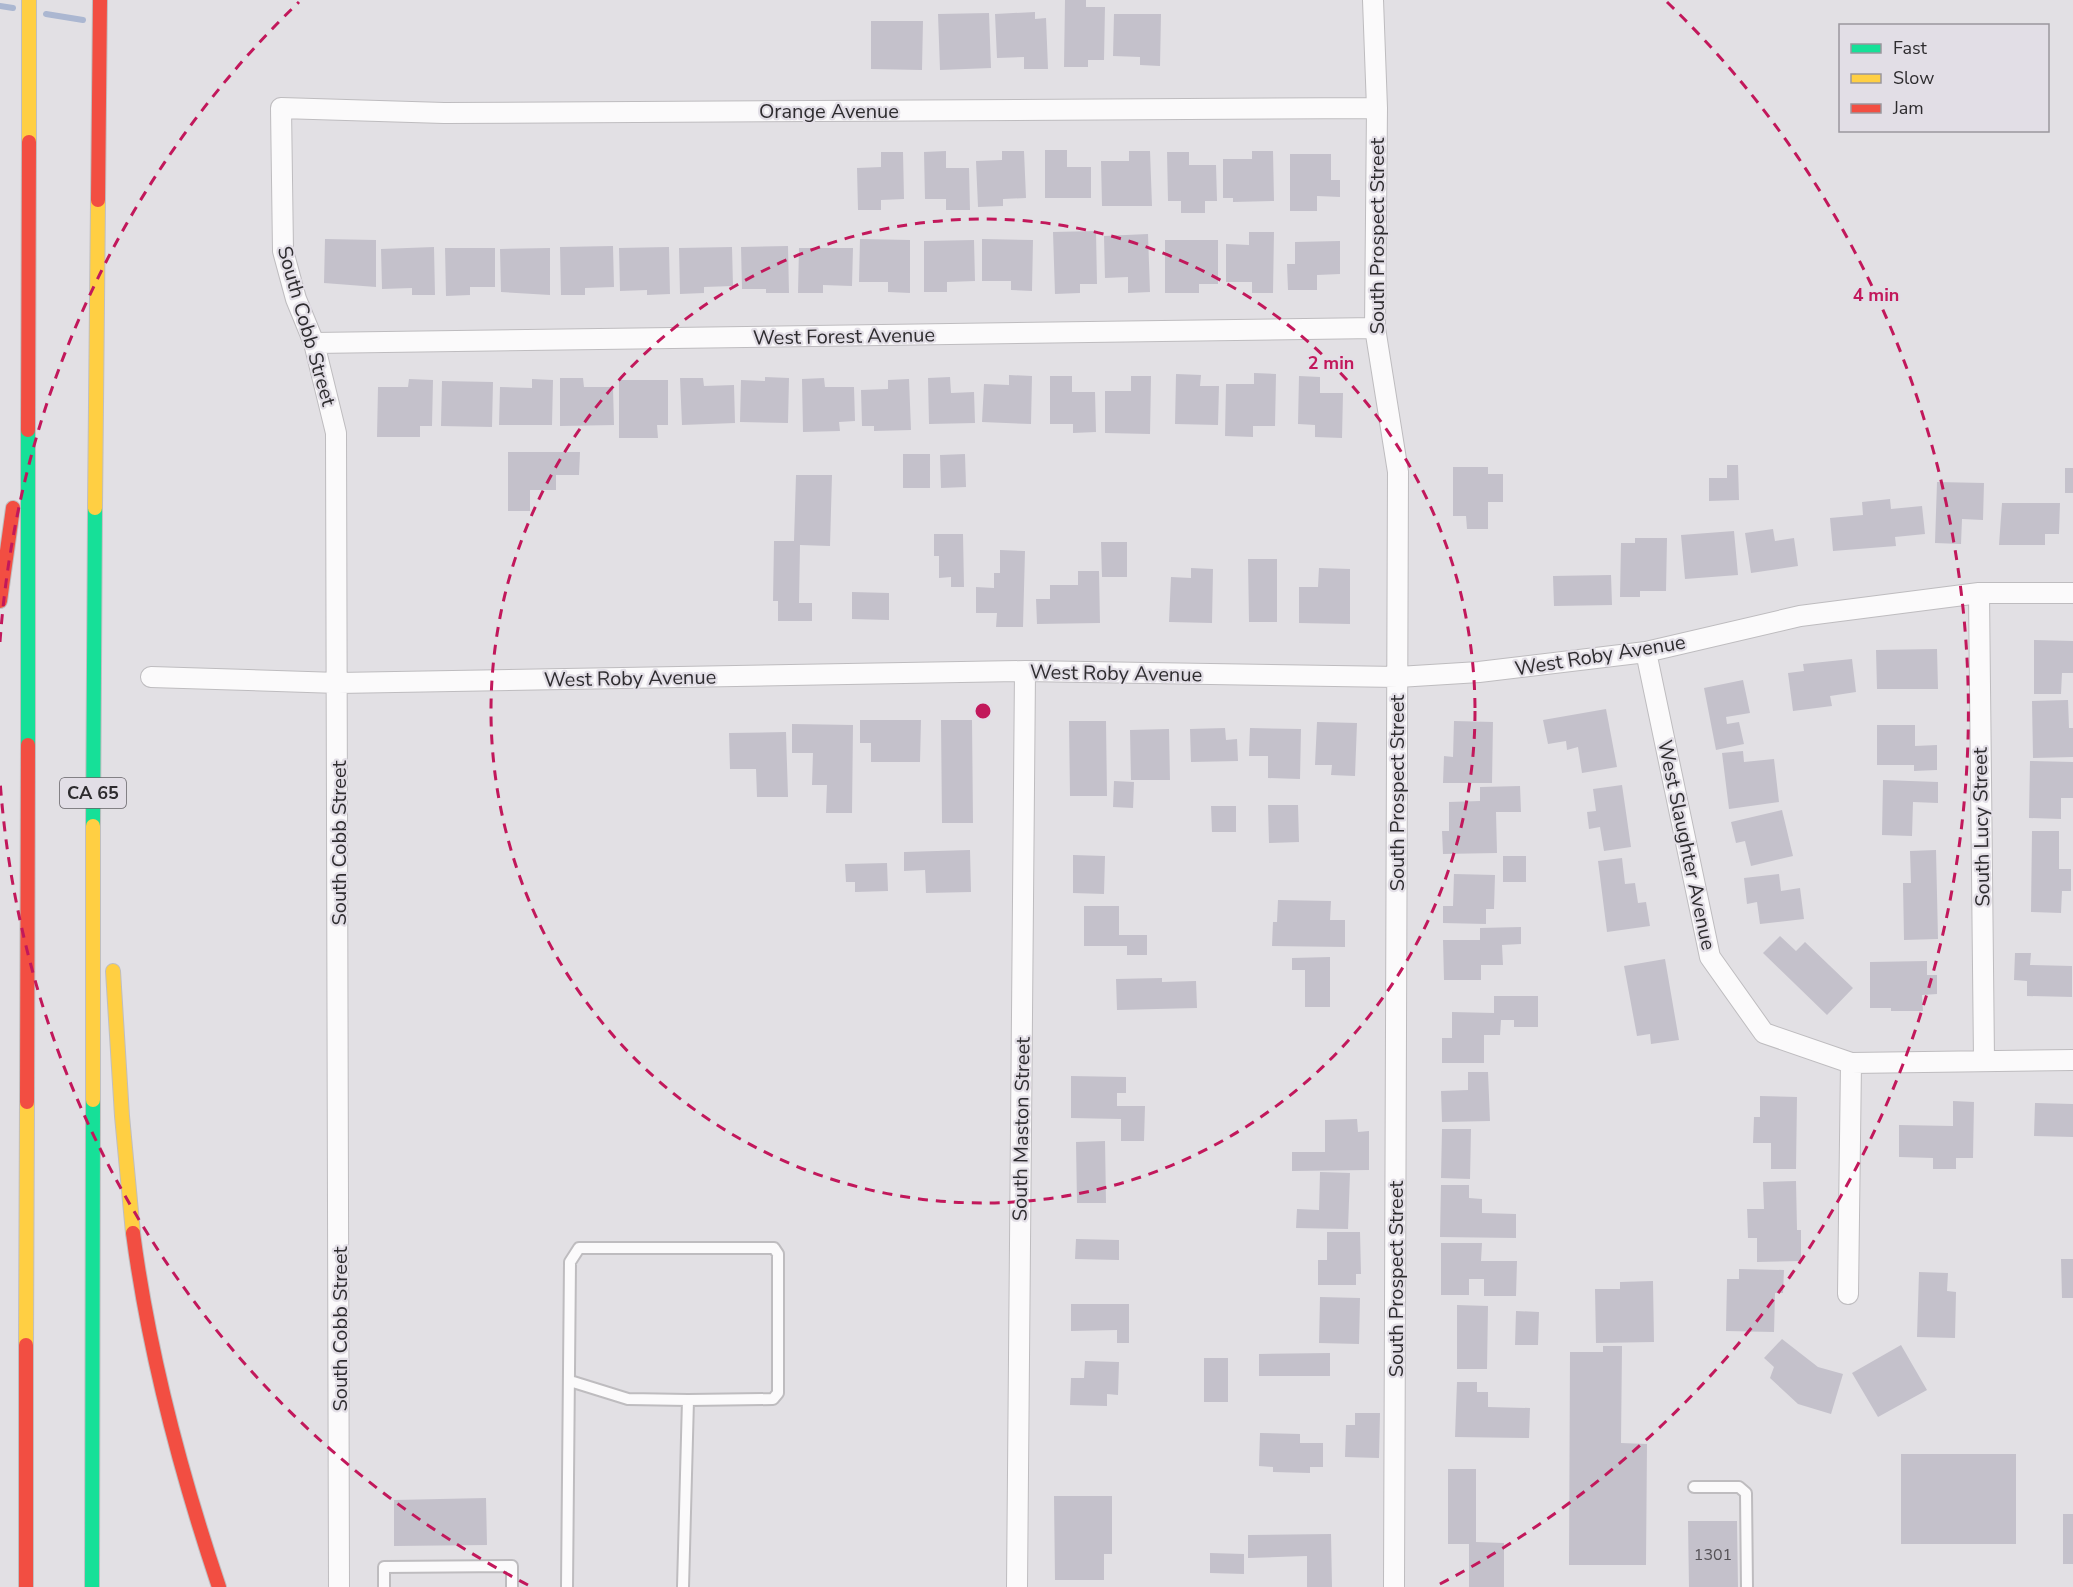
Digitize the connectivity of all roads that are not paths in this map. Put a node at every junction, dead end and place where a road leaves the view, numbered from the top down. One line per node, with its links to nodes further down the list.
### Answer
1 (29, 0): 8 (highway)
2 (100, 0): 17 (highway, CA 65)
3 (1373, 0): 5 (street, South Prospect Street)
4 (282, 108): 5 (street, Orange Avenue); 7 (street, South Cobb Street)
5 (1377, 108): 6 (street, South Prospect Street)
6 (1375, 328): 7 (street, West Forest Avenue); 15 (street, South Prospect Street)
7 (314, 343): 16 (street, South Cobb Street)
8 (29, 406): 11 (highway); 27 (highway)
9 (2073, 592): 10 (street, West Roby Avenue)
10 (1979, 593): 12 (street, West Roby Avenue); 20 (street, South Lucy Street)
11 (0, 601)
12 (1646, 651): 15 (street, West Roby Avenue); 22 (street, West Slaughter Avenue)
13 (1025, 671): 15 (street, West Roby Avenue); 16 (street, West Roby Avenue); 35 (street, South Maston Street)
14 (152, 677): 16 (street, West Roby Avenue)
15 (1398, 677): 36 (street, South Prospect Street)
16 (338, 683): 30 (street, South Cobb Street)
17 (93, 694): 18 (highway); 28 (highway, CA 65)
18 (107, 848)
19 (112, 952): 29 (highway)
20 (1984, 1060): 21 (street, West Slaughter Avenue); 22 (street, West Slaughter Avenue)
21 (2073, 1060)
22 (1851, 1063): 23 (street)
23 (1848, 1294)
24 (570, 1381): 25 (lane); 25 (lane); 33 (lane)
25 (688, 1400): 34 (lane)
26 (1694, 1487): 37 (lane)
27 (26, 1587)
28 (92, 1587)
29 (219, 1587)
30 (339, 1587)
31 (384, 1587): 32 (lane)
32 (512, 1587)
33 (567, 1587)
34 (683, 1587)
35 (1017, 1587)
36 (1394, 1587)
37 (1747, 1587)

